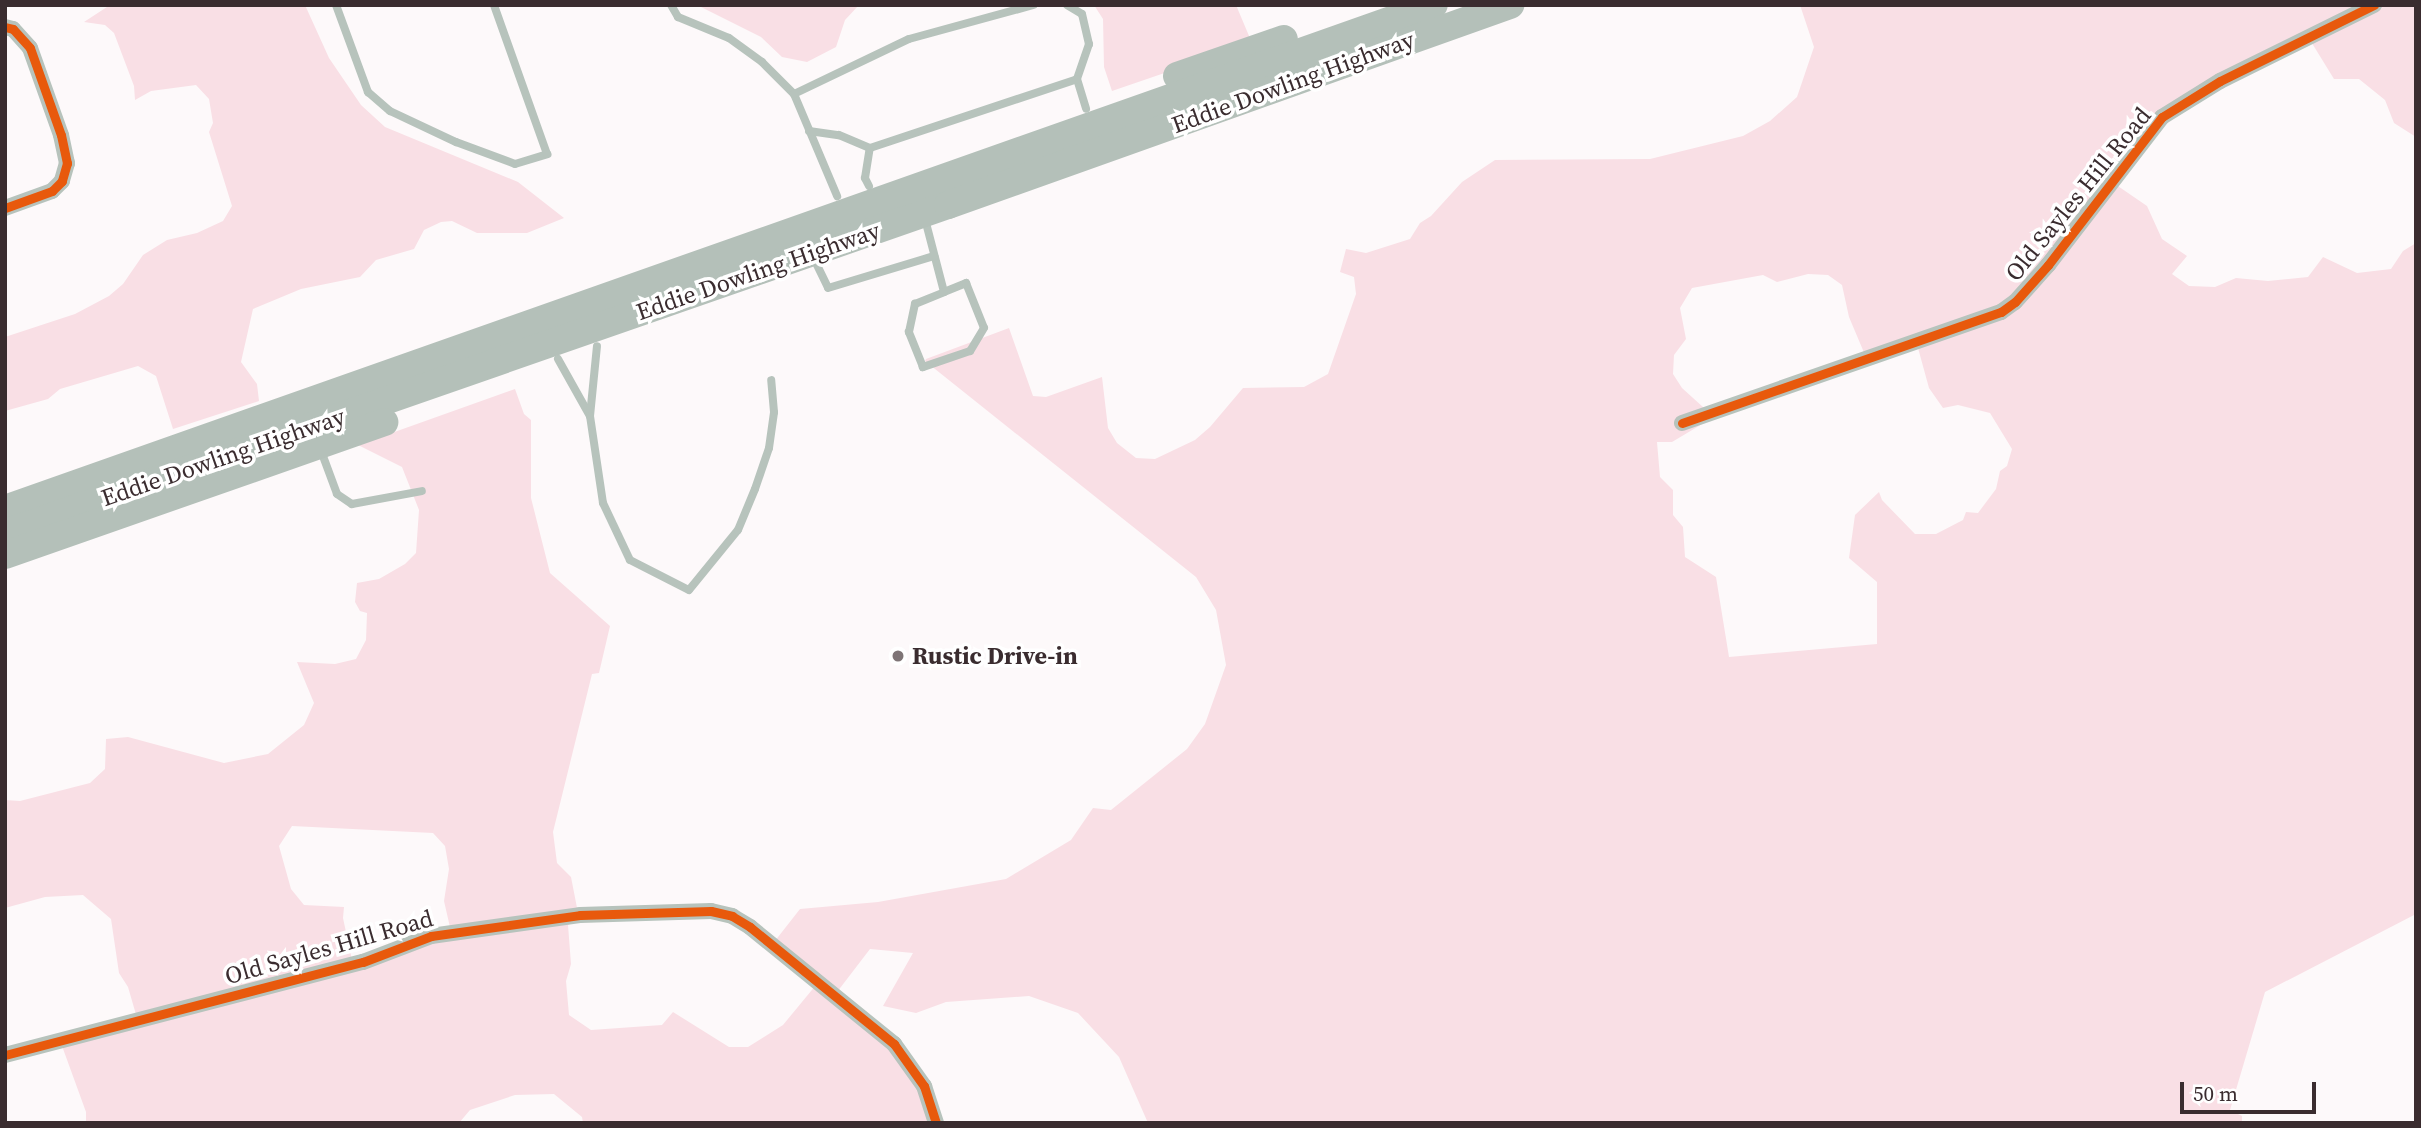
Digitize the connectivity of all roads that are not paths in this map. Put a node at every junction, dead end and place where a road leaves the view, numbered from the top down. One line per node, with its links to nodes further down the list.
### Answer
1 (337, 5): 2 (lane)
2 (494, 5)
3 (671, 5): 12 (lane)
4 (1033, 5): 12 (lane)
5 (1068, 5): 11 (lane)
6 (1412, 5): 13 (highway)
7 (1434, 5): 31 (highway, Eddie Dowling Highway)
8 (1510, 5): 19 (highway, Eddie Dowling Highway)
9 (2374, 5): 27 (street, Old Sayles Hill Road)
10 (5, 27): 18 (street)
11 (1077, 79): 13 (lane); 15 (lane)
12 (794, 94): 14 (lane)
13 (1086, 109): 16 (highway)
14 (809, 131): 15 (lane); 17 (lane)
15 (870, 148): 16 (lane)
16 (869, 186): 17 (highway)
17 (837, 196): 29 (highway)
18 (5, 208)
19 (936, 210): 20 (lane); 21 (highway); 32 (highway, Eddie Dowling Highway)
20 (934, 256): 21 (lane); 22 (lane)
21 (817, 265): 23 (highway)
22 (944, 292): 22 (lane)
23 (597, 346): 24 (highway); 26 (lane)
24 (558, 359): 26 (lane); 28 (highway)
25 (771, 380): 26 (lane)
26 (590, 416)
27 (1682, 423)
28 (319, 445): 30 (lane); 33 (highway)
29 (5, 491)
30 (422, 491)
31 (5, 509)
32 (5, 533)
33 (5, 555)
34 (5, 1055): 35 (street, Old Sayles Hill Road)
35 (936, 1123)

